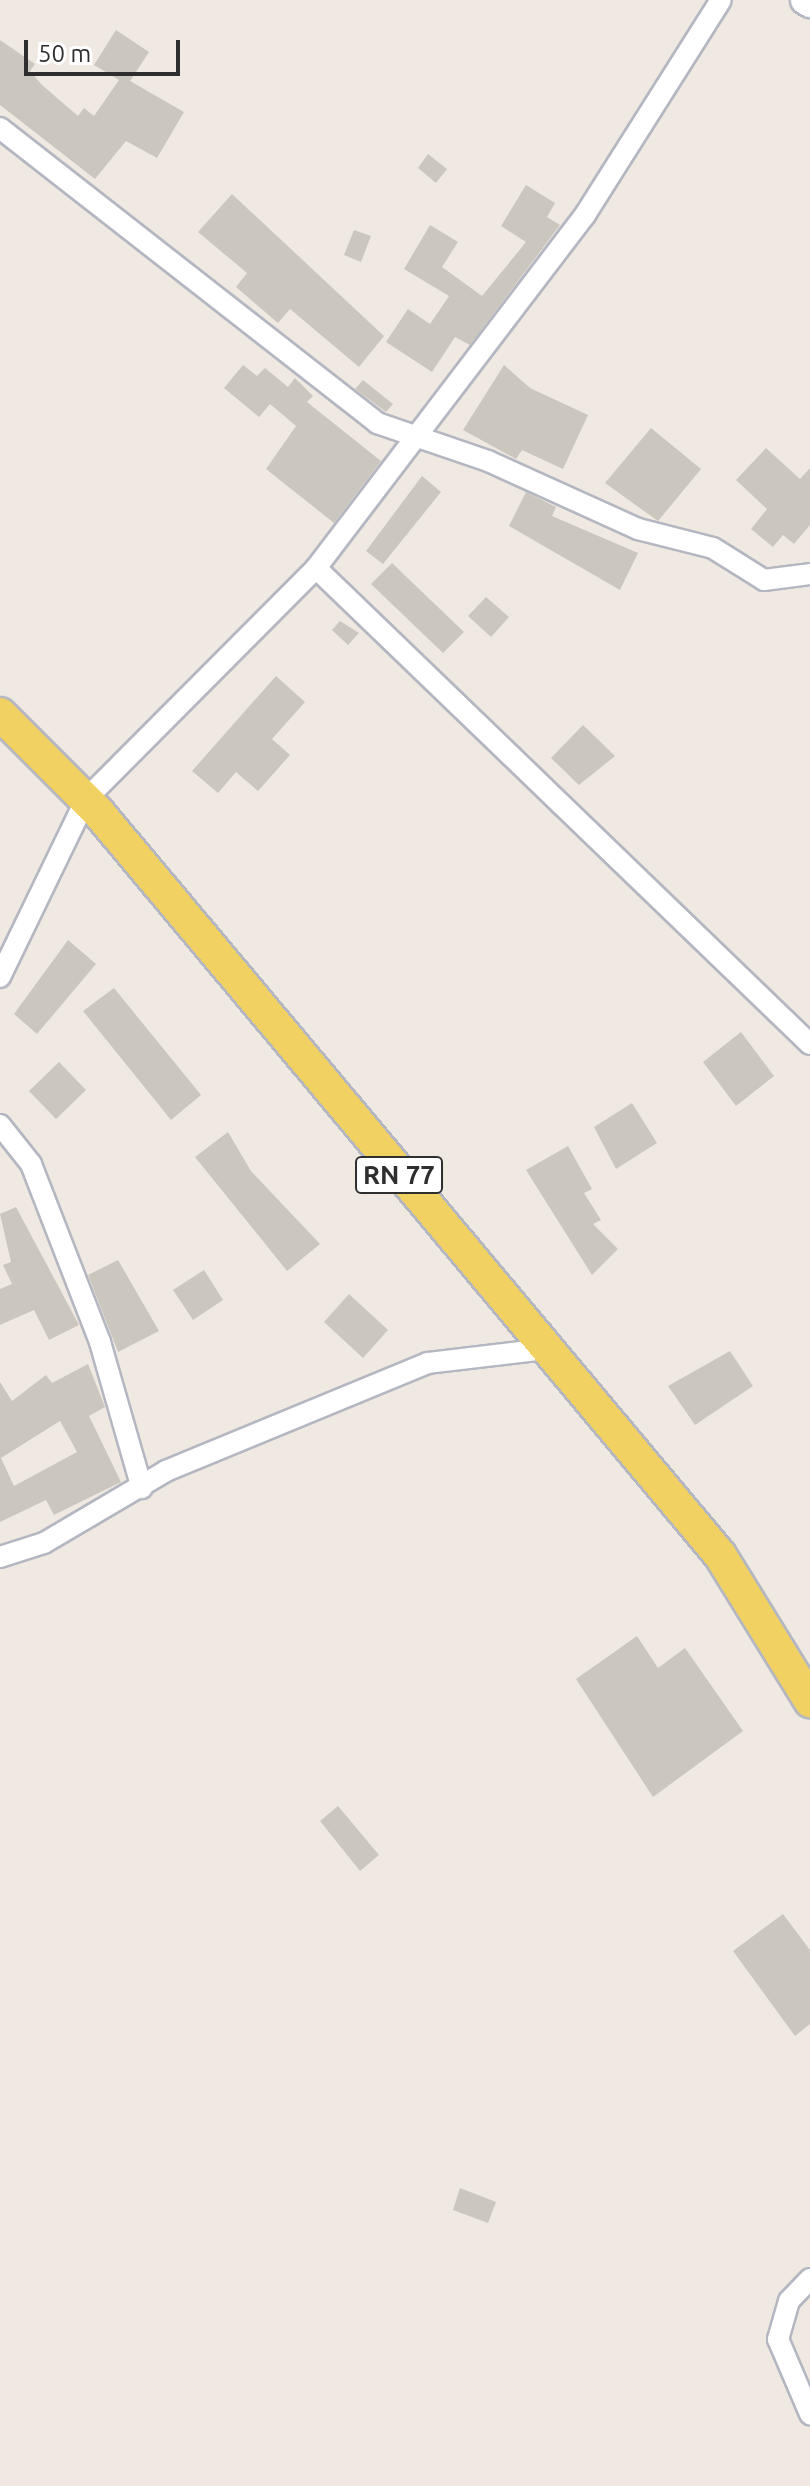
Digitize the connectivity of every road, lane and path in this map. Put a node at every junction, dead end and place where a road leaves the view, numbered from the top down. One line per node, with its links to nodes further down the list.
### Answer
1 (721, 0): 5 (street)
2 (805, 0): 3 (main road)
3 (810, 3)
4 (0, 128): 5 (street)
5 (413, 440): 6 (street); 7 (street)
6 (316, 568): 9 (street); 11 (street)
7 (810, 574)
8 (0, 714): 9 (main road, RN 77)
9 (86, 799): 10 (street); 13 (main road, RN 77)
10 (0, 977)
11 (810, 1044)
12 (0, 1125): 14 (street)
13 (546, 1349): 14 (street); 16 (main road, RN 77)
14 (142, 1488): 15 (street)
15 (0, 1557)
16 (781, 1650): 17 (main road, RN 77); 18 (main road, RN 77)
17 (810, 1685)
18 (810, 1701)
19 (810, 2279): 20 (street)
20 (810, 2414)

